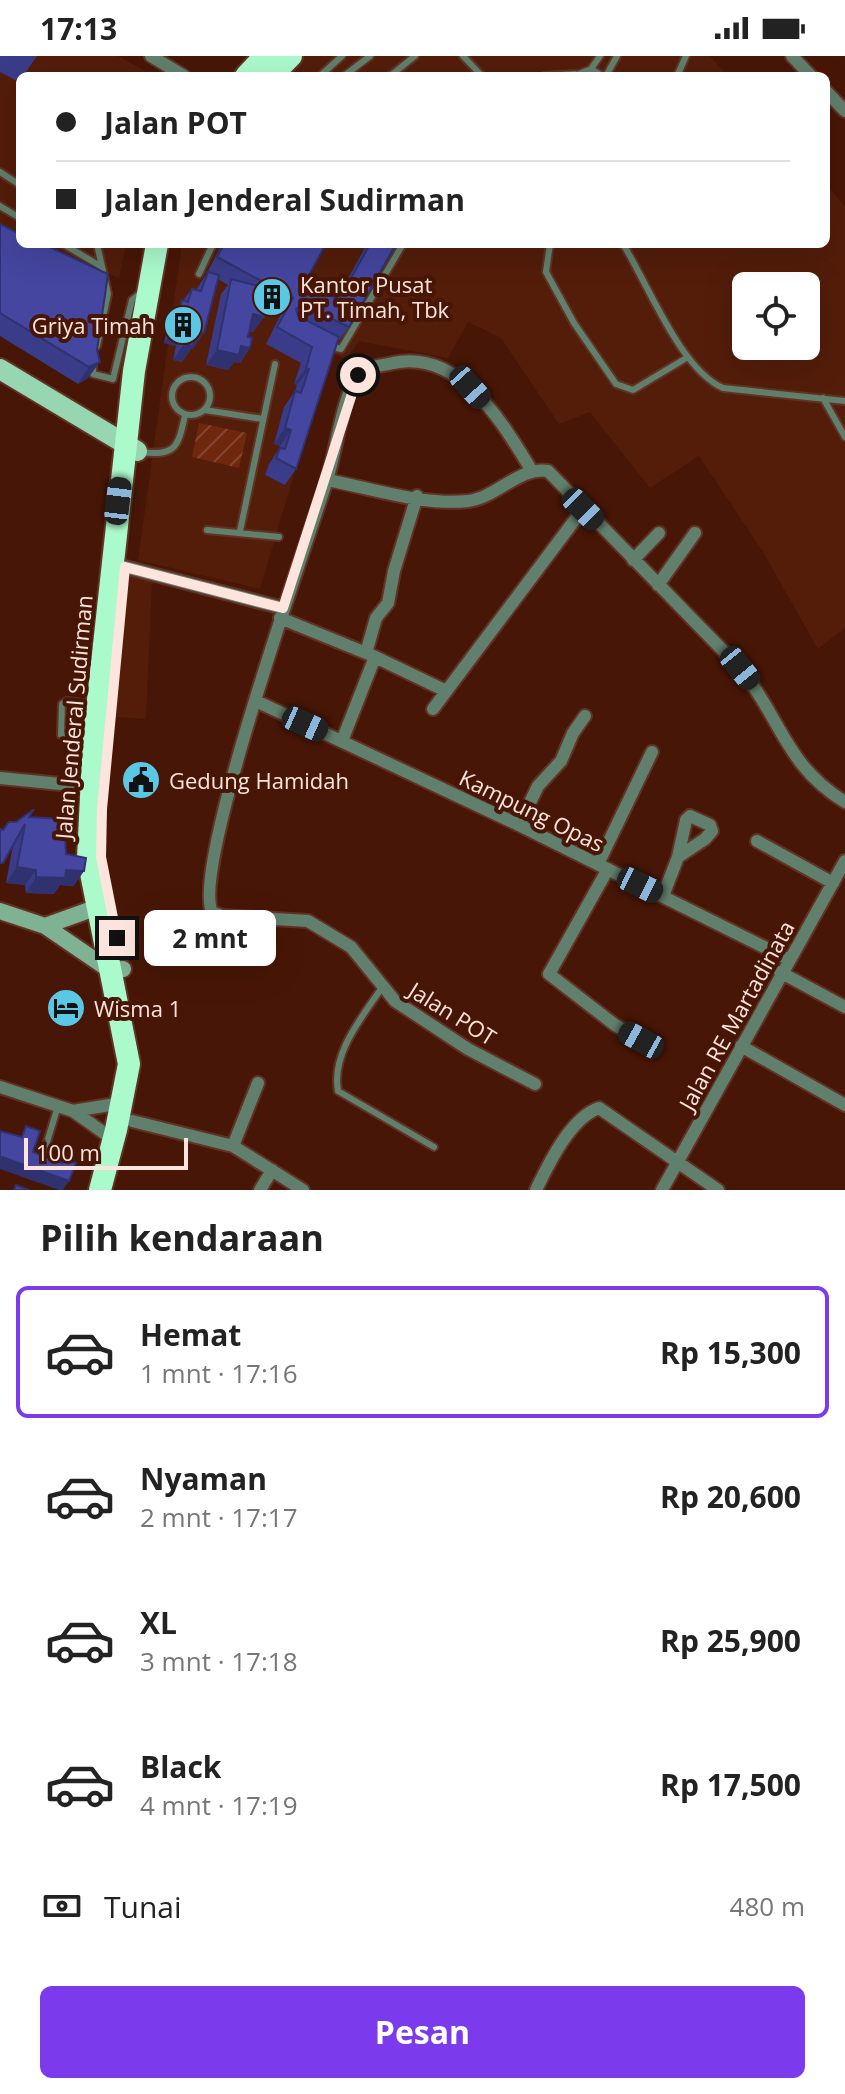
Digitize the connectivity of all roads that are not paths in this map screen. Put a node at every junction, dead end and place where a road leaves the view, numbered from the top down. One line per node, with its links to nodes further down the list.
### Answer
1 (151, 56): 11 (street)
2 (265, 56): 12 (highway)
3 (291, 56): 13 (highway)
4 (342, 56): 14 (lane)
5 (370, 56): 15 (lane)
6 (415, 56): 16 (lane)
7 (463, 56): 17 (lane)
8 (600, 56): 10 (lane)
9 (792, 56): 20 (street)
10 (591, 69): 18 (lane); 19 (lane)
11 (177, 72)
12 (250, 72)
13 (275, 72)
14 (324, 72)
15 (349, 72)
16 (395, 72)
17 (478, 72)
18 (583, 72)
19 (597, 72)
20 (807, 72)
21 (845, 89): 22 (street)
22 (830, 96): 23 (street)
23 (845, 111)
24 (70, 248): 32 (lane)
25 (98, 248): 32 (lane)
26 (156, 248): 34 (highway, Jalan Jenderal Sudirman)
27 (169, 248): 45 (highway, Jalan Jenderal Sudirman)
28 (211, 248): 33 (lane)
29 (401, 248): 35 (lane)
30 (549, 248): 36 (lane)
31 (625, 248): 36 (lane)
32 (102, 267): 34 (lane)
33 (199, 274)
34 (148, 289): 45 (highway, Jalan Jenderal Sudirman)
35 (318, 341)
36 (688, 357): 39 (lane)
37 (275, 364): 43 (lane)
38 (0, 369): 45 (main road)
39 (823, 398): 40 (lane); 44 (lane)
40 (845, 401)
41 (205, 410): 42 (lane); 42 (lane); 43 (lane)
42 (185, 415): 45 (lane)
43 (263, 419): 51 (lane)
44 (845, 437)
45 (131, 448): 56 (highway, Jalan Jenderal Sudirman); 62 (highway, Jalan Jenderal Sudirman)
46 (532, 471): 47 (street, Jalan POT); 48 (street); 49 (street)
47 (327, 480): 48 (street); 58 (street, Jalan POT)
48 (417, 496): 59 (street)
49 (583, 509): 55 (street); 60 (street)
50 (207, 530): 51 (lane)
51 (240, 531): 54 (lane)
52 (659, 533): 55 (street)
53 (695, 533): 57 (street)
54 (279, 537)
55 (633, 560): 57 (street)
56 (125, 567): 58 (street); 62 (highway, Jalan Jenderal Sudirman)
57 (658, 585): 70 (street)
58 (282, 613): 59 (street); 61 (street, Jalan POT)
59 (370, 655): 60 (street); 66 (street)
60 (444, 690): 63 (street)
61 (256, 701): 66 (street, Kampung Opas); 84 (street, Jalan POT)
62 (104, 706): 65 (highway, Jalan Jenderal Sudirman); 65 (lane); 69 (highway, Jalan Jenderal Sudirman)
63 (433, 709)
64 (585, 716): 71 (street)
65 (94, 736): 69 (highway, Jalan Jenderal Sudirman)
66 (342, 741): 71 (street, Kampung Opas)
67 (652, 752): 75 (street)
68 (0, 778): 69 (street)
69 (95, 793): 78 (highway, Jalan Jenderal Sudirman); 82 (highway, Jalan Jenderal Sudirman)
70 (845, 802)
71 (519, 825): 75 (street, Kampung Opas)
72 (757, 841): 76 (street)
73 (678, 857): 77 (street)
74 (845, 861): 76 (street, Jalan RE Martadinata)
75 (603, 866): 77 (street, Kampung Opas); 86 (street)
76 (833, 883): 81 (street, Jalan RE Martadinata)
77 (663, 896): 81 (street, Kampung Opas)
78 (95, 908): 80 (main road); 82 (highway, Jalan Jenderal Sudirman)
79 (0, 911): 80 (main road)
80 (45, 926): 82 (main road)
81 (788, 959): 83 (street, Jalan RE Martadinata)
82 (117, 970): 94 (highway, Jalan Jenderal Sudirman)
83 (780, 972): 85 (street); 87 (street, Jalan RE Martadinata)
84 (383, 986): 89 (street, Jalan POT); 97 (lane)
85 (845, 1007)
86 (641, 1040)
87 (741, 1046): 91 (street); 99 (street, Jalan RE Martadinata)
88 (258, 1083): 96 (street)
89 (535, 1084)
90 (0, 1087): 92 (street)
91 (845, 1105)
92 (58, 1106): 93 (street); 98 (lane)
93 (73, 1111): 94 (street); 95 (street)
94 (127, 1112): 95 (highway, Jalan Jenderal Sudirman); 96 (street); 102 (highway, Jalan Jenderal Sudirman)
95 (114, 1140): 101 (highway, Jalan Jenderal Sudirman)
96 (233, 1146): 100 (street)
97 (434, 1147)
98 (44, 1152)
99 (677, 1163): 105 (street); 106 (street, Jalan RE Martadinata); 107 (street)
100 (272, 1170): 103 (street); 104 (street)
101 (100, 1190)
102 (112, 1190)
103 (260, 1190)
104 (303, 1190)
105 (536, 1190)
106 (662, 1190)
107 (718, 1190)

